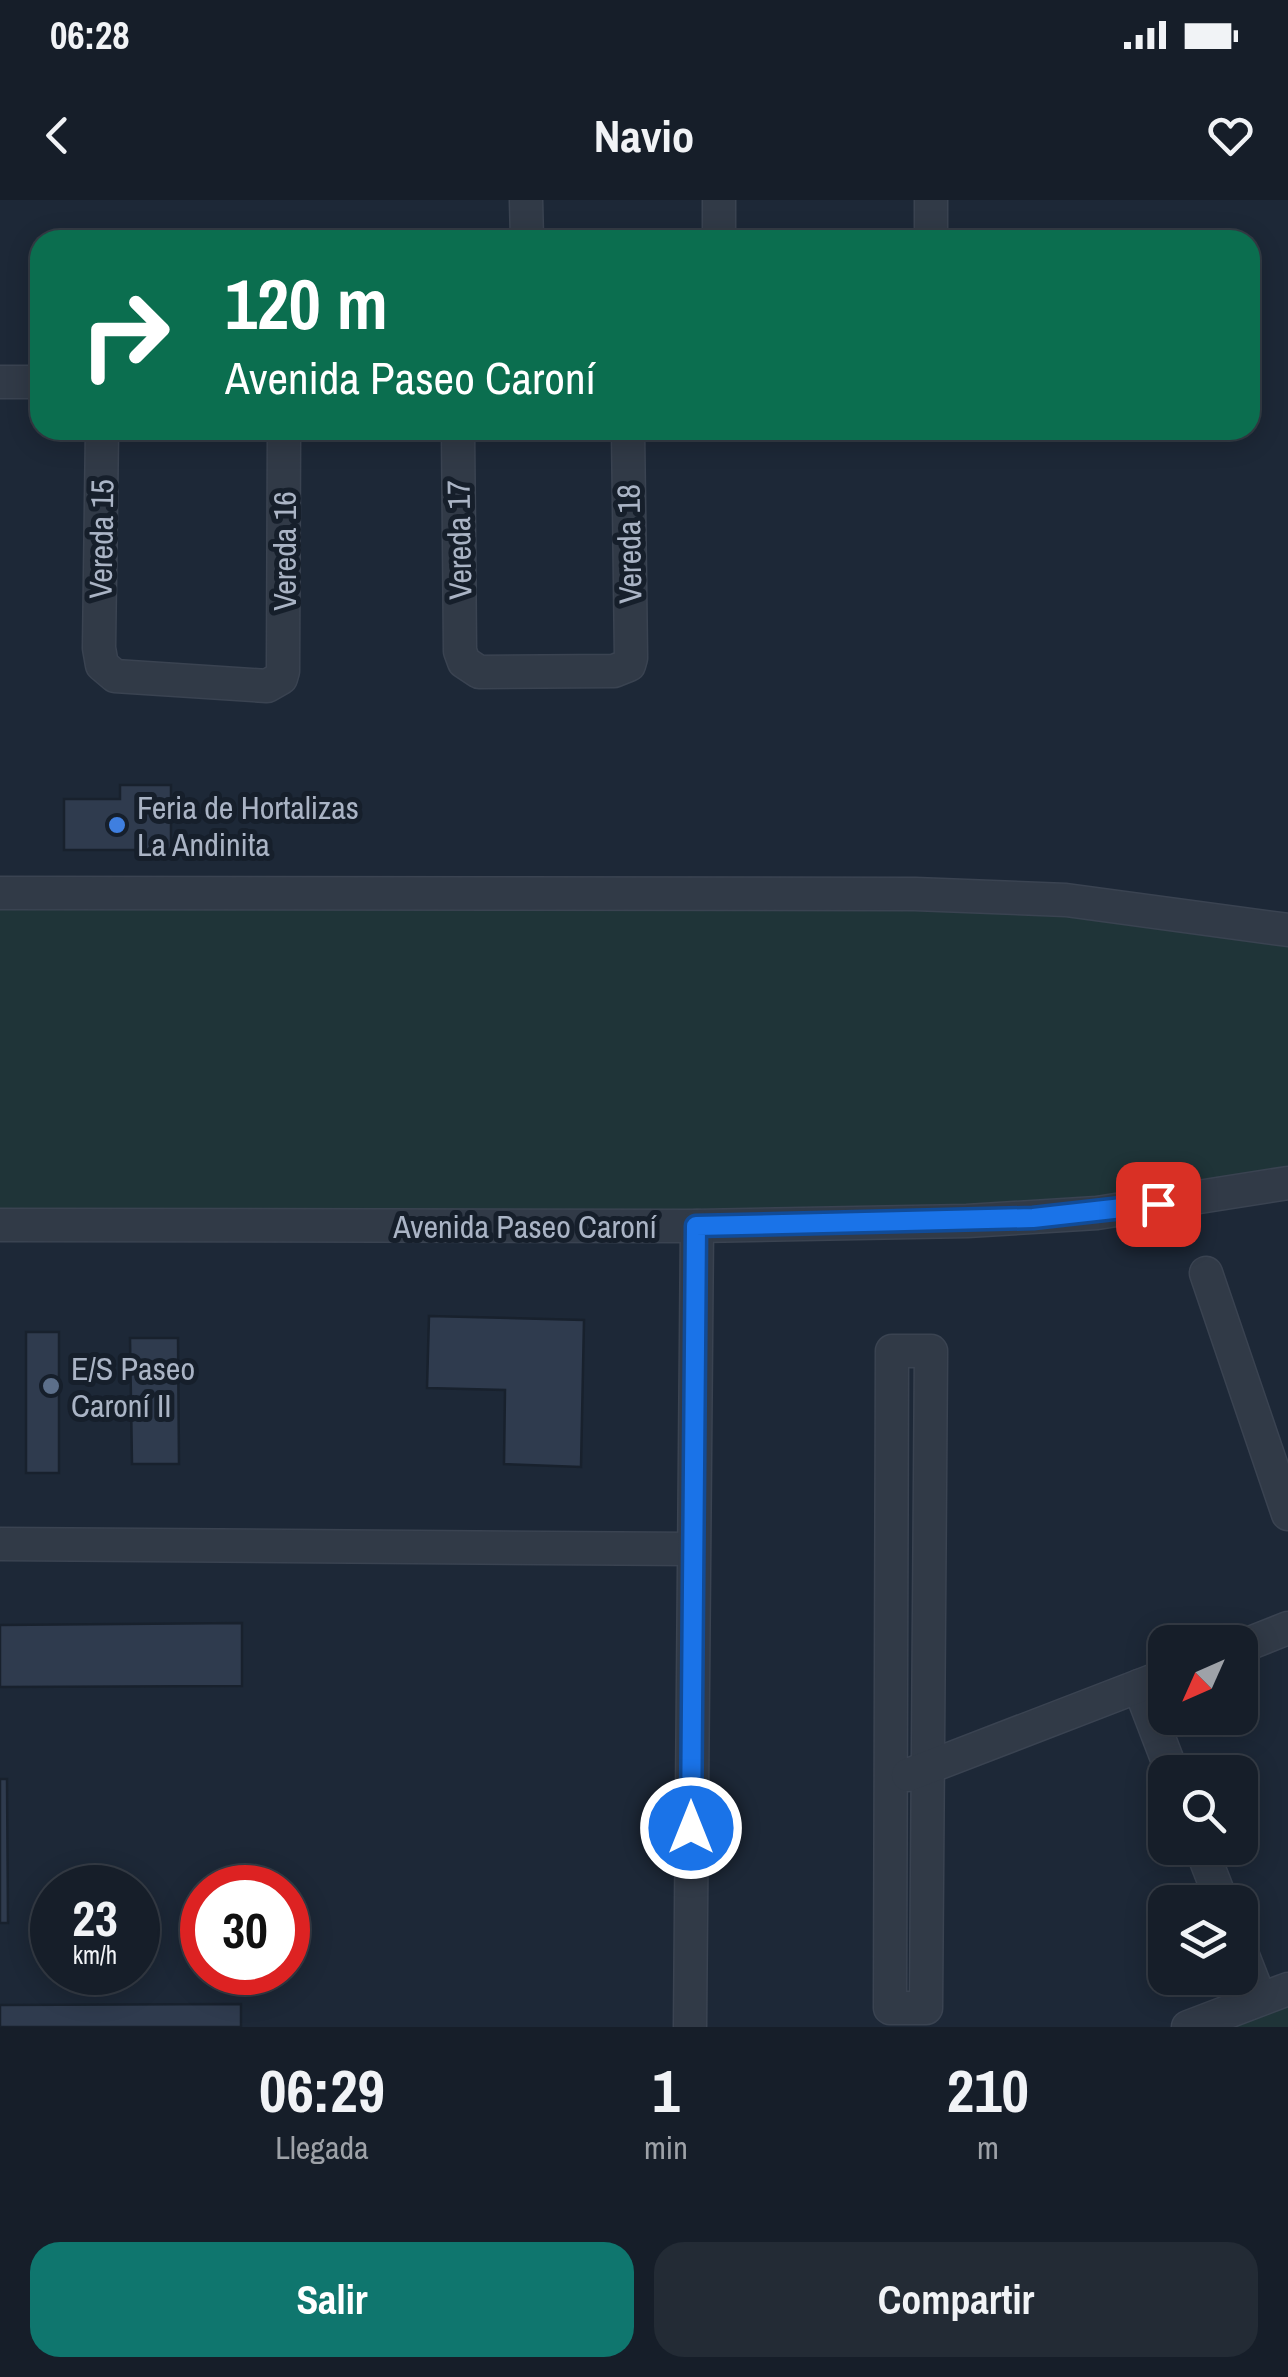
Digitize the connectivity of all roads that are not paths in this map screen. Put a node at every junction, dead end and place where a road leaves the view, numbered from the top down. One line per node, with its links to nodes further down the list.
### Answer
1 (526, 200): 4 (street)
2 (719, 200): 5 (street)
3 (931, 200): 6 (street)
4 (527, 230)
5 (719, 230)
6 (931, 230)
7 (0, 382): 8 (street)
8 (30, 382)
9 (102, 440): 14 (street, Vereda 15)
10 (284, 440): 14 (street, Vereda 16)
11 (458, 440): 13 (street, Vereda 17)
12 (628, 440): 13 (street, Vereda 18)
13 (632, 658)
14 (283, 671)
15 (0, 894): 16 (street)
16 (1288, 930)
17 (1288, 1183): 19 (street, Avenida Paseo Caroní)
18 (0, 1225): 19 (street, Avenida Paseo Caroní)
19 (696, 1226): 24 (street)
20 (1206, 1273): 21 (street)
21 (1274, 1427): 22 (street)
22 (1288, 1514)
23 (0, 1544): 24 (street)
24 (693, 1549): 32 (street)
25 (1288, 1628): 26 (street)
26 (1258, 1640)
27 (1148, 1683): 28 (street)
28 (927, 1768): 29 (street); 29 (street); 29 (street)
29 (892, 1780)
30 (1258, 1972): 31 (street)
31 (1274, 1994): 33 (street)
32 (690, 2027)
33 (1188, 2027)

